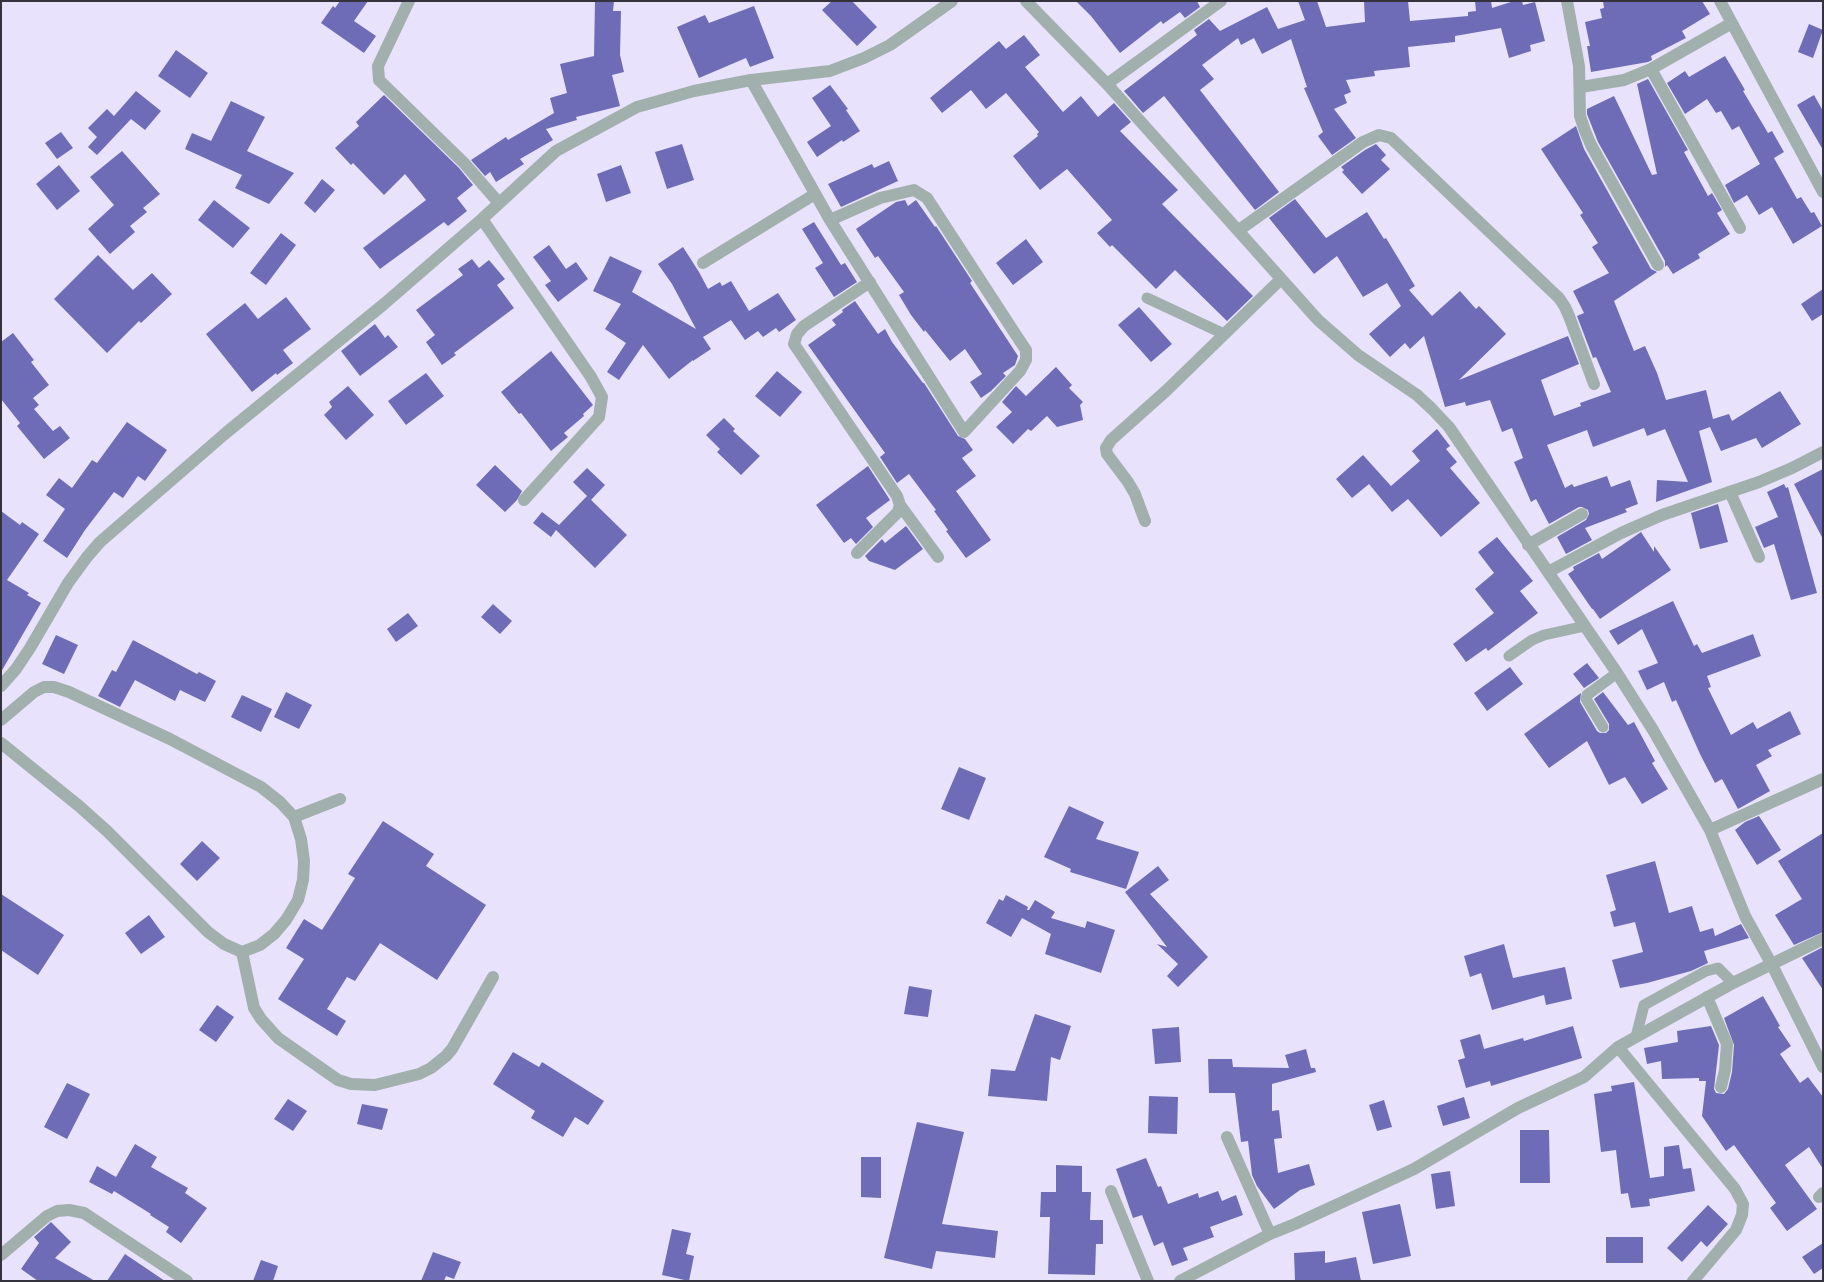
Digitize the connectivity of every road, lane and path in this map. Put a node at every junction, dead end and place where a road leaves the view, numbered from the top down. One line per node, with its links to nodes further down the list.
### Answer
1 (409, 1): 14 (street)
2 (952, 1): 9 (street)
3 (1026, 1): 10 (street)
4 (1221, 1): 10 (street)
5 (1568, 1): 11 (street)
6 (1720, 1): 7 (street)
7 (1732, 23): 8 (street); 12 (street)
8 (1651, 69): 11 (street); 17 (street)
9 (751, 80): 13 (street); 14 (street)
10 (1107, 84): 18 (street)
11 (1581, 87): 20 (street)
12 (1823, 192)
13 (815, 194): 16 (street); 19 (street)
14 (499, 202): 15 (street)
15 (482, 219): 28 (street); 40 (street)
16 (830, 220): 22 (street); 22 (street)
17 (1740, 228)
18 (1239, 230): 21 (street); 25 (street)
19 (703, 263)
20 (1658, 265)
21 (1281, 279): 24 (street); 32 (street)
22 (870, 282): 29 (street)
23 (1147, 298): 24 (lane)
24 (1224, 334): 31 (street)
25 (1594, 384)
26 (1823, 452): 27 (street)
27 (1730, 492): 34 (street); 36 (street)
28 (524, 500)
29 (900, 505): 33 (street); 35 (street)
30 (1582, 514): 32 (street)
31 (1145, 521)
32 (1528, 545): 36 (street)
33 (857, 553)
34 (1759, 557)
35 (938, 558)
36 (1548, 572): 37 (street)
37 (1585, 626): 38 (lane); 39 (street)
38 (1509, 656)
39 (1617, 673): 42 (lane); 47 (street)
40 (1, 686)
41 (1, 720): 46 (street)
42 (1603, 727)
43 (1, 743): 49 (street)
44 (1823, 779): 47 (street)
45 (340, 799): 46 (street)
46 (294, 817): 49 (street)
47 (1710, 830): 50 (street)
48 (1823, 939): 50 (street)
49 (242, 952): 51 (street)
50 (1772, 965): 52 (street); 56 (street)
51 (493, 977)
52 (1733, 983): 53 (street); 54 (lane)
53 (1708, 997): 54 (street); 57 (street)
54 (1636, 1037): 55 (street)
55 (1618, 1047): 60 (street); 65 (street)
56 (1823, 1068)
57 (1721, 1087)
58 (1227, 1137): 60 (street)
59 (1111, 1191): 63 (street)
60 (1270, 1234): 64 (street)
61 (1, 1254): 62 (street)
62 (187, 1281)
63 (1148, 1281)
64 (1180, 1281)
65 (1693, 1281)

